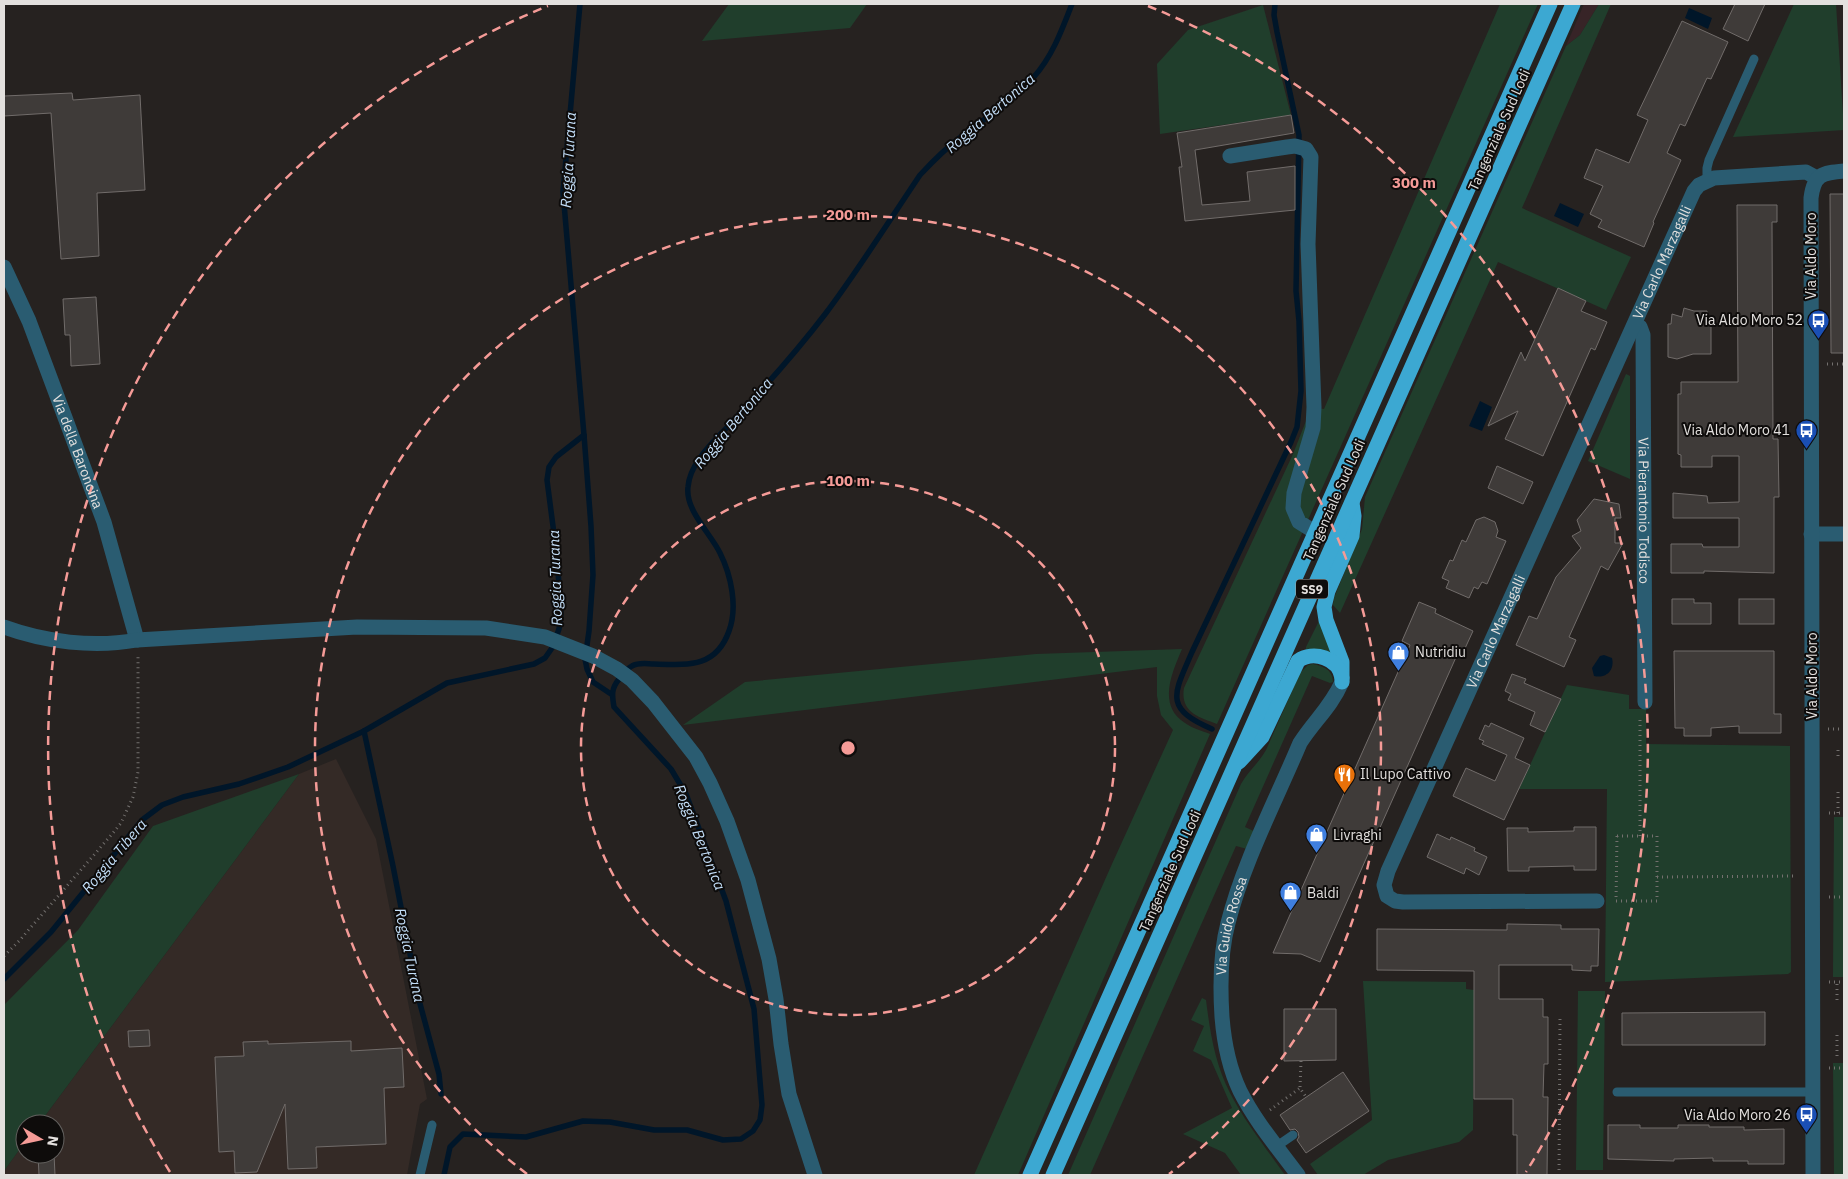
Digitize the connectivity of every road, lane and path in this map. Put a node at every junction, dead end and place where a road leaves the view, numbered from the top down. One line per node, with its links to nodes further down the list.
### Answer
1 (1550, 4): 11 (highway, Tangenziale Sud Lodi / SS9)
2 (1573, 4): 10 (highway, Tangenziale Sud Lodi / SS9)
3 (1754, 59): 7 (lane)
4 (1230, 156): 11 (street)
5 (1844, 171): 6 (street)
6 (1817, 178): 7 (street); 12 (street, Via Aldo Moro)
7 (1707, 180): 9 (street, Via Carlo Marzagalli)
8 (4, 267): 15 (street, Via della Baroncina)
9 (1635, 324): 17 (street, Via Pierantonio Todisco); 30 (street, Via Carlo Marzagalli)
10 (1352, 500): 16 (highway); 20 (highway, Tangenziale Sud Lodi / SS9)
11 (1315, 532): 52 (highway, Tangenziale Sud Lodi / SS9)
12 (1812, 534): 13 (street); 26 (street, Via Aldo Moro)
13 (1844, 534)
14 (4, 627): 15 (street)
15 (137, 640): 31 (path); 51 (street)
16 (1342, 682): 20 (highway); 46 (street, Via Guido Rossa)
17 (1645, 702): 25 (path)
18 (1838, 749): 19 (path)
19 (1838, 756)
20 (1234, 766): 53 (highway, Tangenziale Sud Lodi / SS9)
21 (1838, 792): 23 (path)
22 (1829, 813): 23 (path)
23 (1838, 813): 24 (path)
24 (1844, 813)
25 (1640, 836): 27 (path); 27 (path)
26 (1812, 876): 27 (path); 44 (street, Via Aldo Moro)
27 (1657, 877)
28 (1829, 897): 29 (path)
29 (1844, 897)
30 (1597, 900)
31 (4, 956)
32 (1829, 982): 33 (path)
33 (1838, 982): 34 (path); 35 (path)
34 (1844, 982)
35 (1837, 1000)
36 (1560, 1018): 55 (path)
37 (1837, 1035): 38 (path)
38 (1837, 1057)
39 (1301, 1060): 42 (path)
40 (1830, 1068): 41 (path)
41 (1844, 1068)
42 (1300, 1088): 45 (path); 46 (path)
43 (1618, 1092): 44 (lane)
44 (1813, 1092): 56 (street, Via Aldo Moro)
45 (1306, 1097)
46 (1258, 1118): 49 (street, Via Guido Rossa)
47 (432, 1125): 50 (lane)
48 (1293, 1135): 49 (lane)
49 (1277, 1146): 54 (street, Via Guido Rossa)
50 (420, 1175)
51 (815, 1175)
52 (1030, 1175)
53 (1053, 1175)
54 (1298, 1175)
55 (1559, 1175)
56 (1813, 1175)

